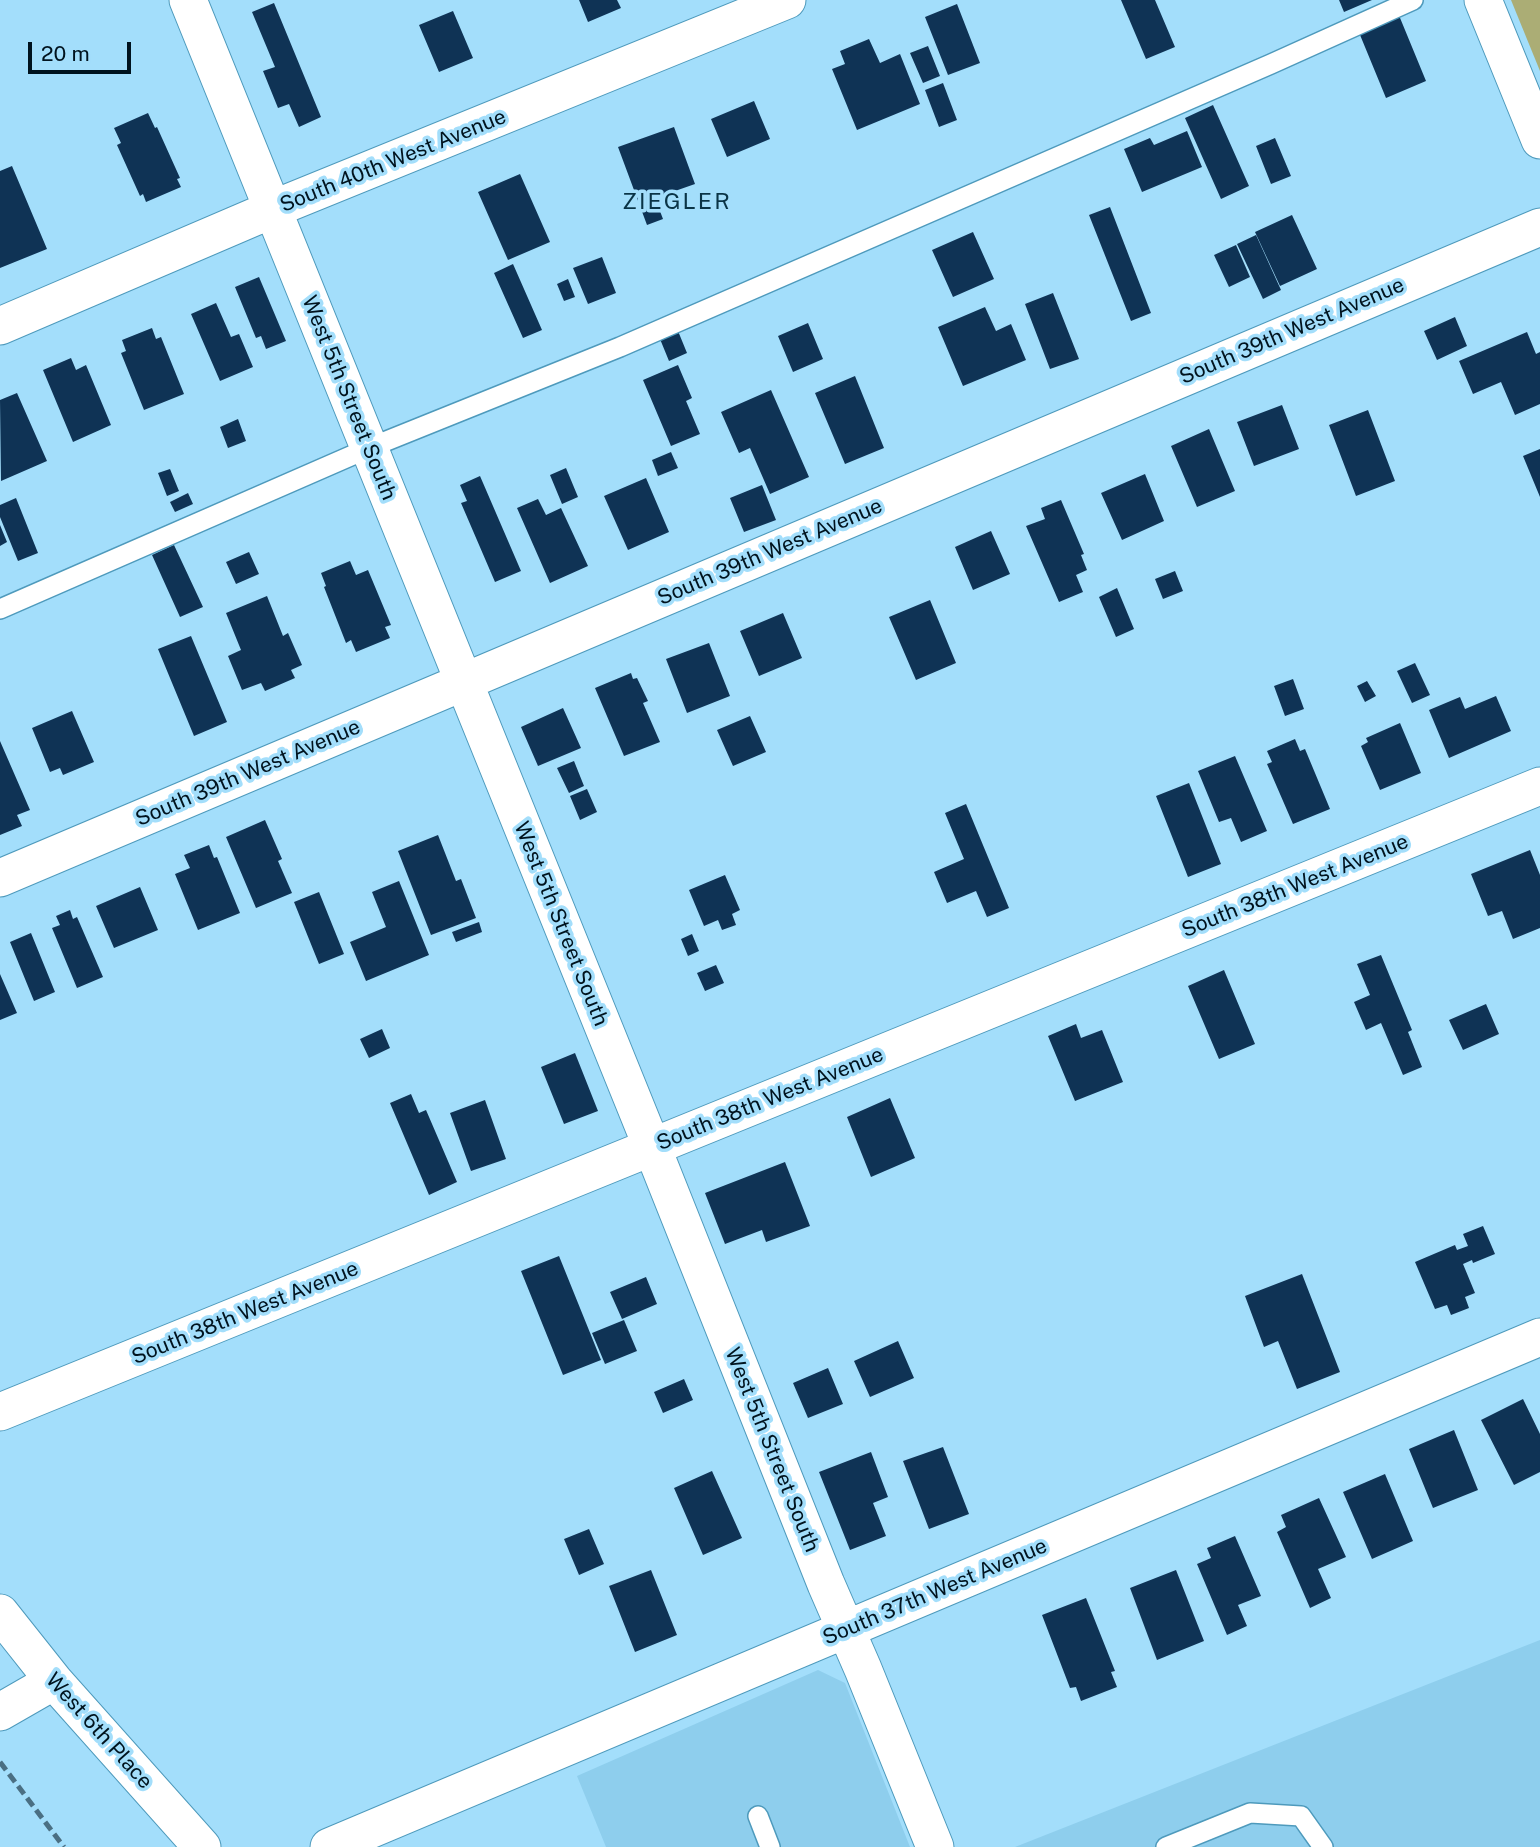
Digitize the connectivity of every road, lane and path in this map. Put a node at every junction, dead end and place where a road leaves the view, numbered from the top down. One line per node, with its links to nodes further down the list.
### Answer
1 (188, 0): 6 (street, West 5th Street South)
2 (787, 0): 6 (street, South 40th West Avenue)
3 (1413, 0): 9 (lane)
4 (1483, 0): 5 (street)
5 (1539, 137)
6 (274, 209): 8 (street, South 40th West Avenue); 9 (street, West 5th Street South)
7 (1540, 227): 11 (street, South 39th West Avenue)
8 (0, 326)
9 (369, 448): 10 (lane); 11 (street, West 5th Street South)
10 (0, 609)
11 (463, 682): 13 (street, South 39th West Avenue); 14 (street, West 5th Street South)
12 (1540, 786): 14 (street, South 38th West Avenue)
13 (0, 877)
14 (652, 1147): 16 (street, South 38th West Avenue); 18 (street, West 5th Street South)
15 (1540, 1337): 18 (street, South 37th West Avenue)
16 (0, 1412)
17 (0, 1613): 19 (street, West 6th Place)
18 (845, 1629): 23 (street, South 37th West Avenue); 25 (street, West 5th Street South)
19 (54, 1681): 20 (street); 22 (street, West 6th Place)
20 (0, 1712)
21 (758, 1816): 24 (lane)
22 (202, 1847)
23 (330, 1847)
24 (770, 1847)
25 (935, 1847)
26 (1166, 1847): 27 (lane)
27 (1323, 1847)

